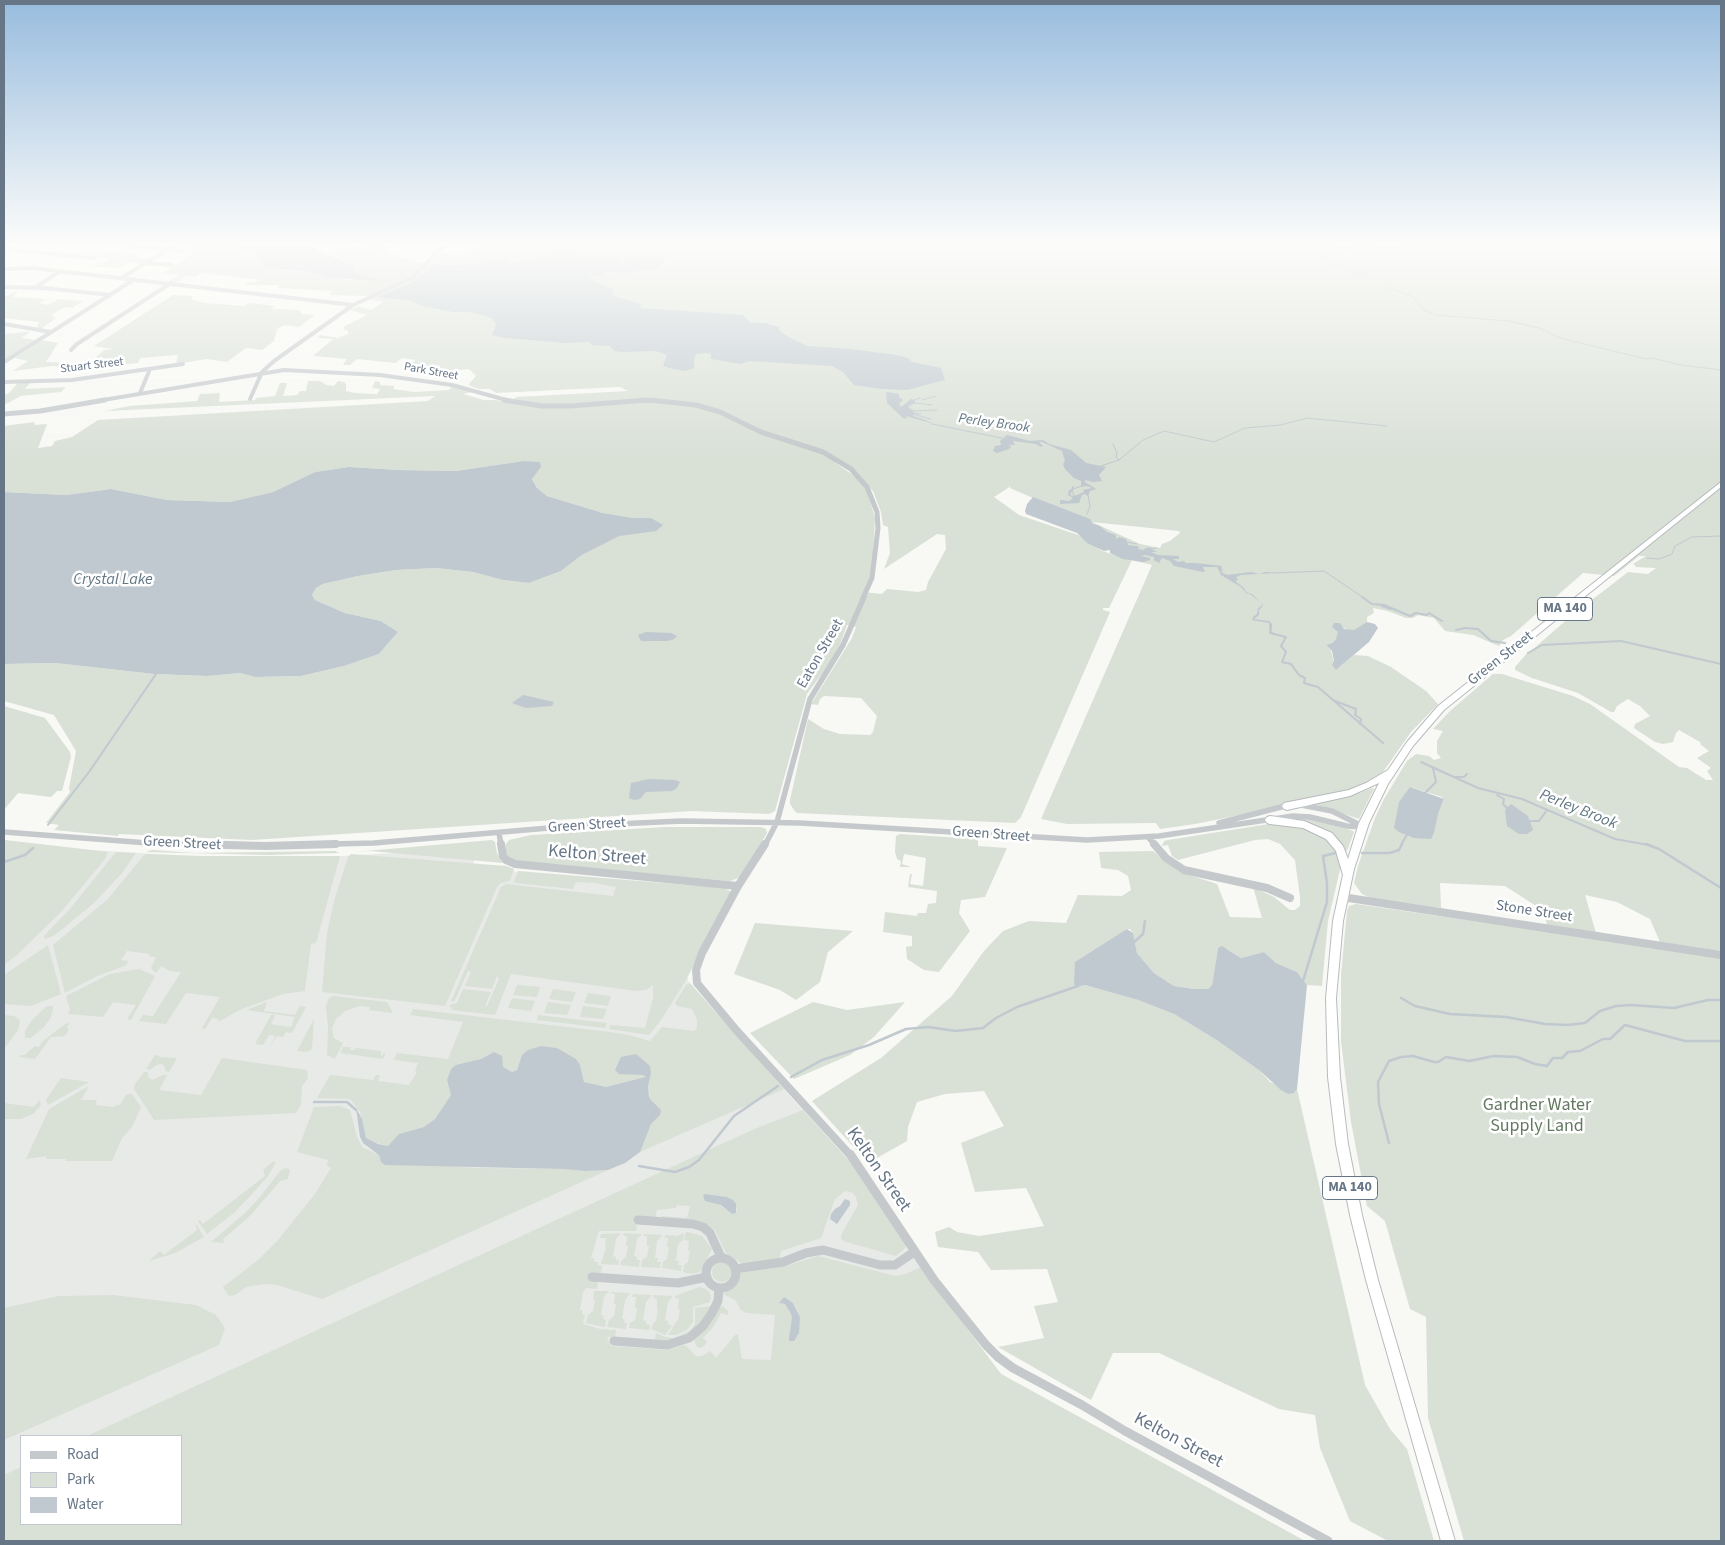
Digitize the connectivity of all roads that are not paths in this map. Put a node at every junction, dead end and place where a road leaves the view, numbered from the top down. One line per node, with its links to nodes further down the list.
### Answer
1 (76, 316): 5 (street)
2 (120, 316): 6 (street)
3 (337, 316): 10 (street)
4 (4, 324): 5 (street)
5 (51, 332): 7 (street)
6 (71, 350)
7 (4, 362)
8 (183, 364): 9 (street, Stuart Street)
9 (150, 369): 11 (street, Stuart Street); 12 (street)
10 (261, 374): 12 (street, Park Street); 13 (street); 15 (street, Park Street)
11 (4, 382)
12 (140, 393): 14 (street, Park Street)
13 (250, 398)
14 (4, 414)
15 (844, 464): 20 (street, Eaton Street)
16 (1721, 484): 17 (highway, Green Street / MA 140)
17 (1391, 771): 18 (highway); 21 (highway, Green Street / MA 140)
18 (1287, 806): 21 (street, Green Street); 24 (street, Green Street)
19 (1270, 820): 21 (street, Green Street); 24 (street, Green Street); 26 (highway)
20 (776, 822): 23 (street, Green Street); 25 (street, Green Street); 27 (street, Eaton Street)
21 (1363, 827): 26 (highway, MA 140)
22 (4, 832): 23 (street, Green Street)
23 (500, 832): 27 (street, Kelton Street)
24 (1170, 834): 25 (street, Green Street)
25 (1148, 837): 29 (street)
26 (1347, 876): 28 (highway, MA 140)
27 (738, 886): 32 (street, Kelton Street)
28 (1342, 897): 30 (street, Stone Street); 40 (highway, MA 140)
29 (1290, 898)
30 (1721, 955)
31 (638, 1220): 33 (street)
32 (914, 1252): 34 (street); 39 (street, Kelton Street)
33 (721, 1257): 34 (street); 36 (street)
34 (735, 1268): 37 (street)
35 (592, 1276): 36 (street)
36 (707, 1277): 37 (street)
37 (719, 1288): 38 (street)
38 (614, 1341)
39 (1328, 1541)
40 (1448, 1541)

